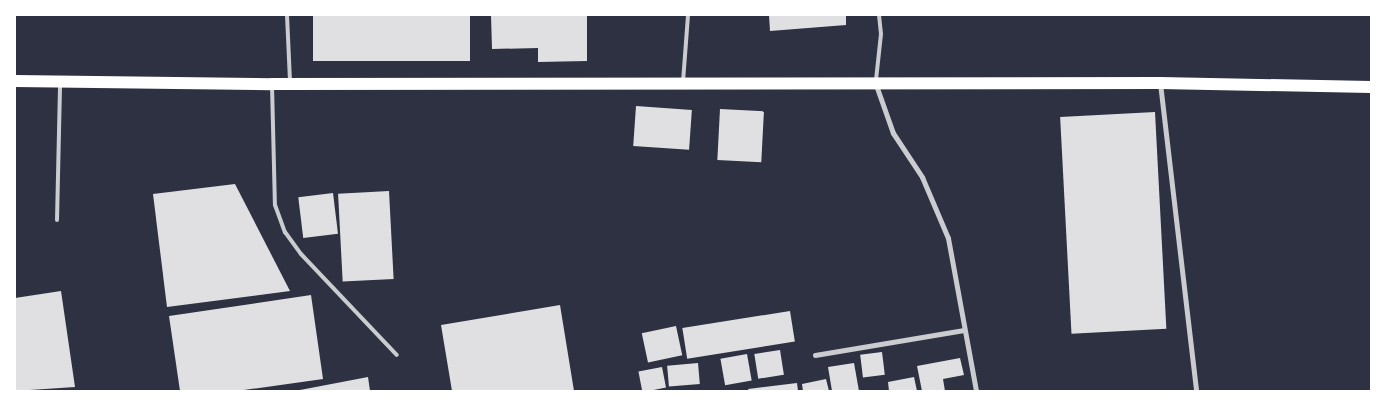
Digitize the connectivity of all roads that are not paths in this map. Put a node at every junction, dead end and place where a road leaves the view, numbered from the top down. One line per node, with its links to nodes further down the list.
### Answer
1 (287, 15): 8 (lane)
2 (688, 15): 9 (lane)
3 (880, 15): 10 (lane)
4 (15, 81): 5 (main road)
5 (60, 81): 7 (main road); 12 (lane)
6 (1160, 83): 10 (main road); 11 (main road); 17 (street)
7 (272, 84): 8 (main road); 14 (lane)
8 (290, 84): 9 (main road)
9 (683, 84): 10 (main road)
10 (876, 85): 13 (street)
11 (1371, 87)
12 (58, 220)
13 (964, 330): 15 (street); 16 (street)
14 (397, 355)
15 (815, 356)
16 (976, 391)
17 (1196, 391)

